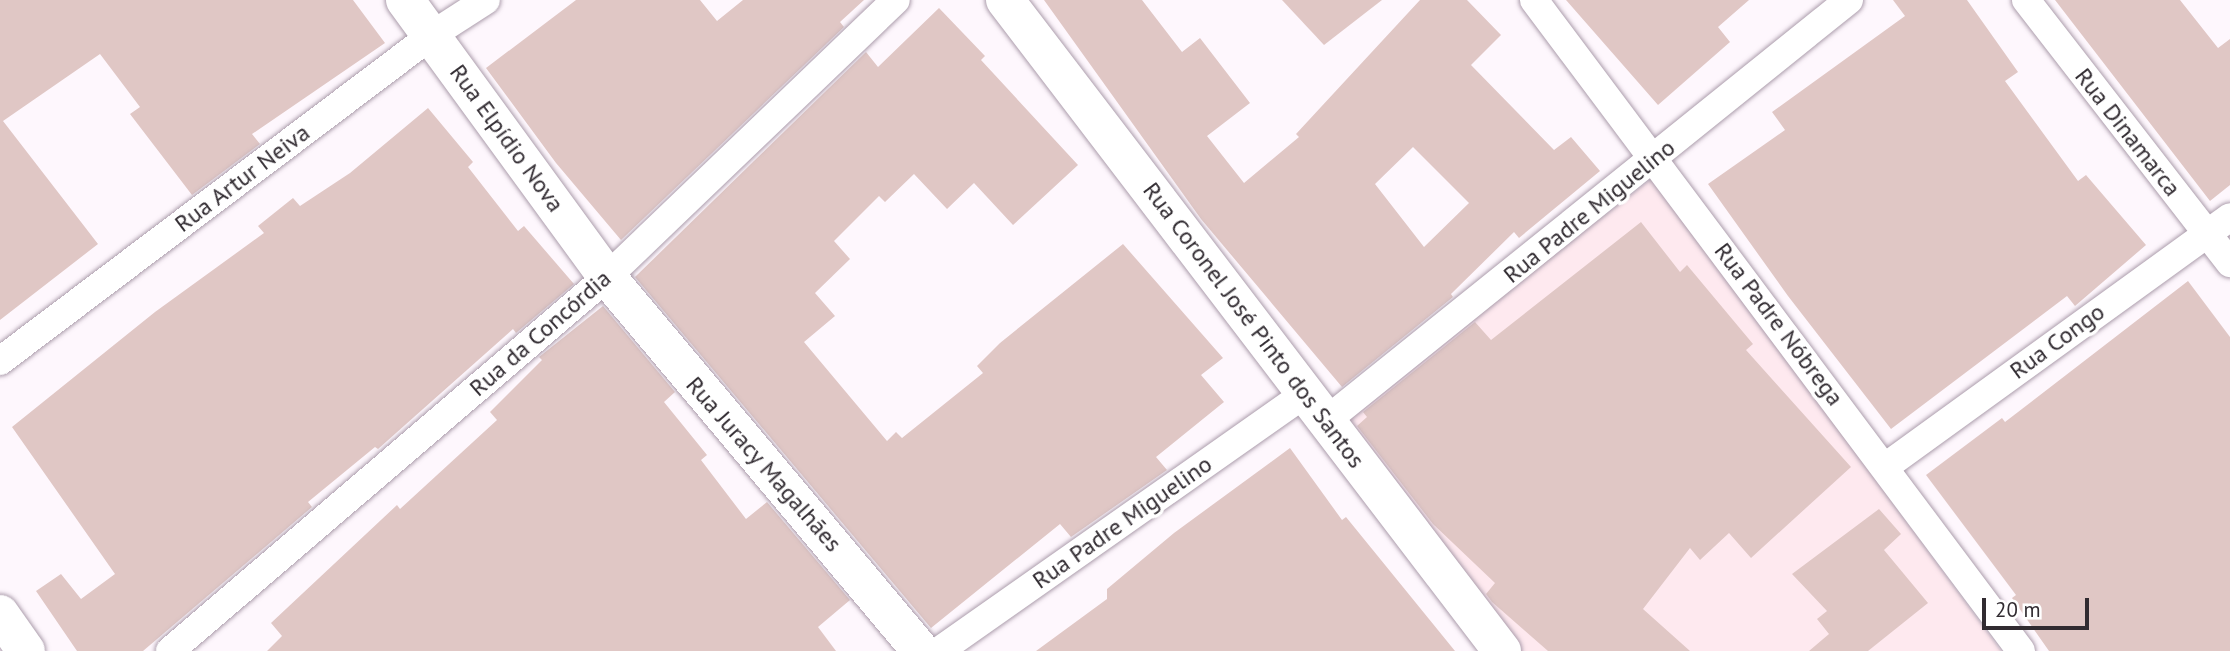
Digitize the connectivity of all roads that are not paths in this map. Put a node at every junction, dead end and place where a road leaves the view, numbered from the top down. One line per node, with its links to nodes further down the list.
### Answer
1 (405, 0): 8 (street, Rua Elpídio Nova)
2 (486, 0): 8 (street, Rua Artur Neiva)
3 (896, 0): 13 (street, Rua da Concórdia)
4 (1004, 0): 15 (street, Rua Coronel José Pinto dos Santos)
5 (1534, 0): 9 (street, Rua Padre Nóbrega)
6 (1849, 0): 9 (street, Rua Padre Miguelino)
7 (2026, 0): 11 (street, Rua Dinamarca)
8 (432, 35): 13 (street, Rua Elpídio Nova); 14 (street, Rua Artur Neiva)
9 (1655, 158): 15 (street, Rua Padre Miguelino); 16 (street, Rua Padre Nóbrega)
10 (2230, 217): 11 (street, Rua Congo)
11 (2207, 233): 12 (street, Rua Dinamarca); 16 (street, Rua Congo)
12 (2230, 263)
13 (607, 277): 19 (street, Rua da Concórdia); 20 (street, Rua Juracy Magalhães)
14 (0, 361)
15 (1316, 406): 21 (street, Rua Padre Miguelino); 22 (street, Rua Coronel José Pinto dos Santos)
16 (1885, 467): 23 (street, Rua Padre Nóbrega)
17 (0, 614): 18 (street)
18 (26, 651)
19 (170, 651)
20 (921, 651)
21 (939, 651)
22 (1502, 651)
23 (2021, 651)

